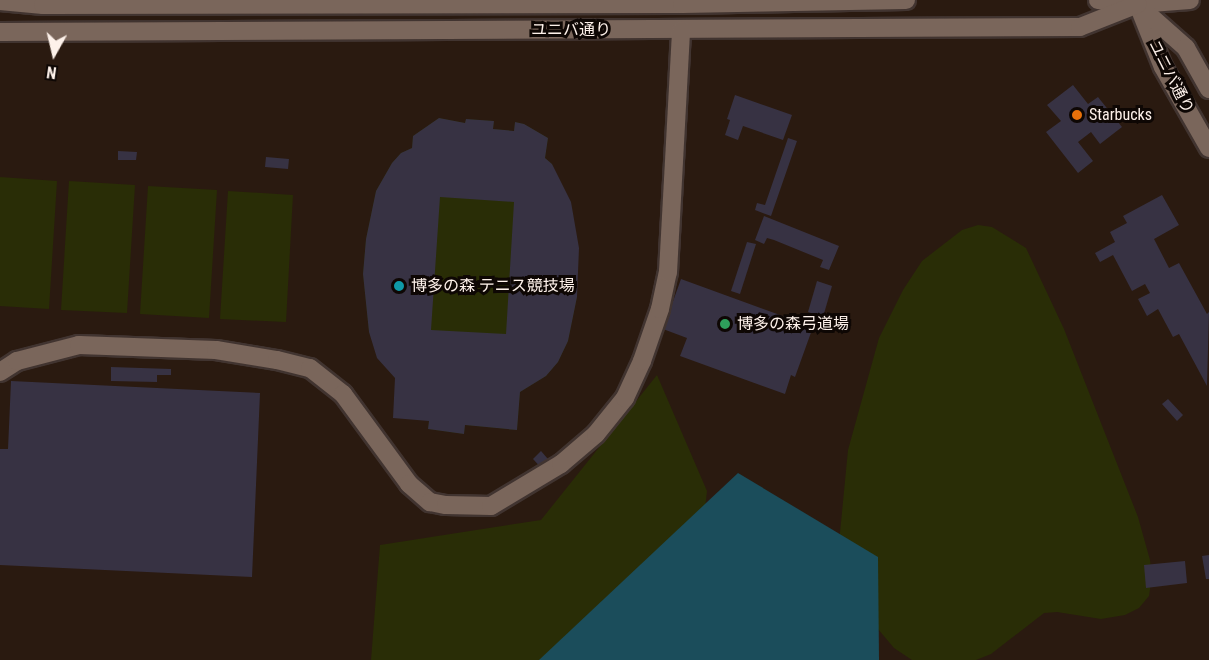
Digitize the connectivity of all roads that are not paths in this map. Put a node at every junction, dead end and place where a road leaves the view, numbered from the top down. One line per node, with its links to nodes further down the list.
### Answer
1 (906, 0): 5 (street, ユニバ通り)
2 (1098, 0): 6 (street)
3 (1190, 0): 6 (street)
4 (0, 2): 5 (street, ユニバ通り)
5 (392, 2)
6 (1137, 2): 7 (street, ユニバ通り); 9 (street, ユニバ通り); 10 (street, ユニバ通り)
7 (681, 30): 8 (street, ユニバ通り); 11 (street)
8 (0, 32)
9 (1209, 89)
10 (1209, 148)
11 (0, 372)

